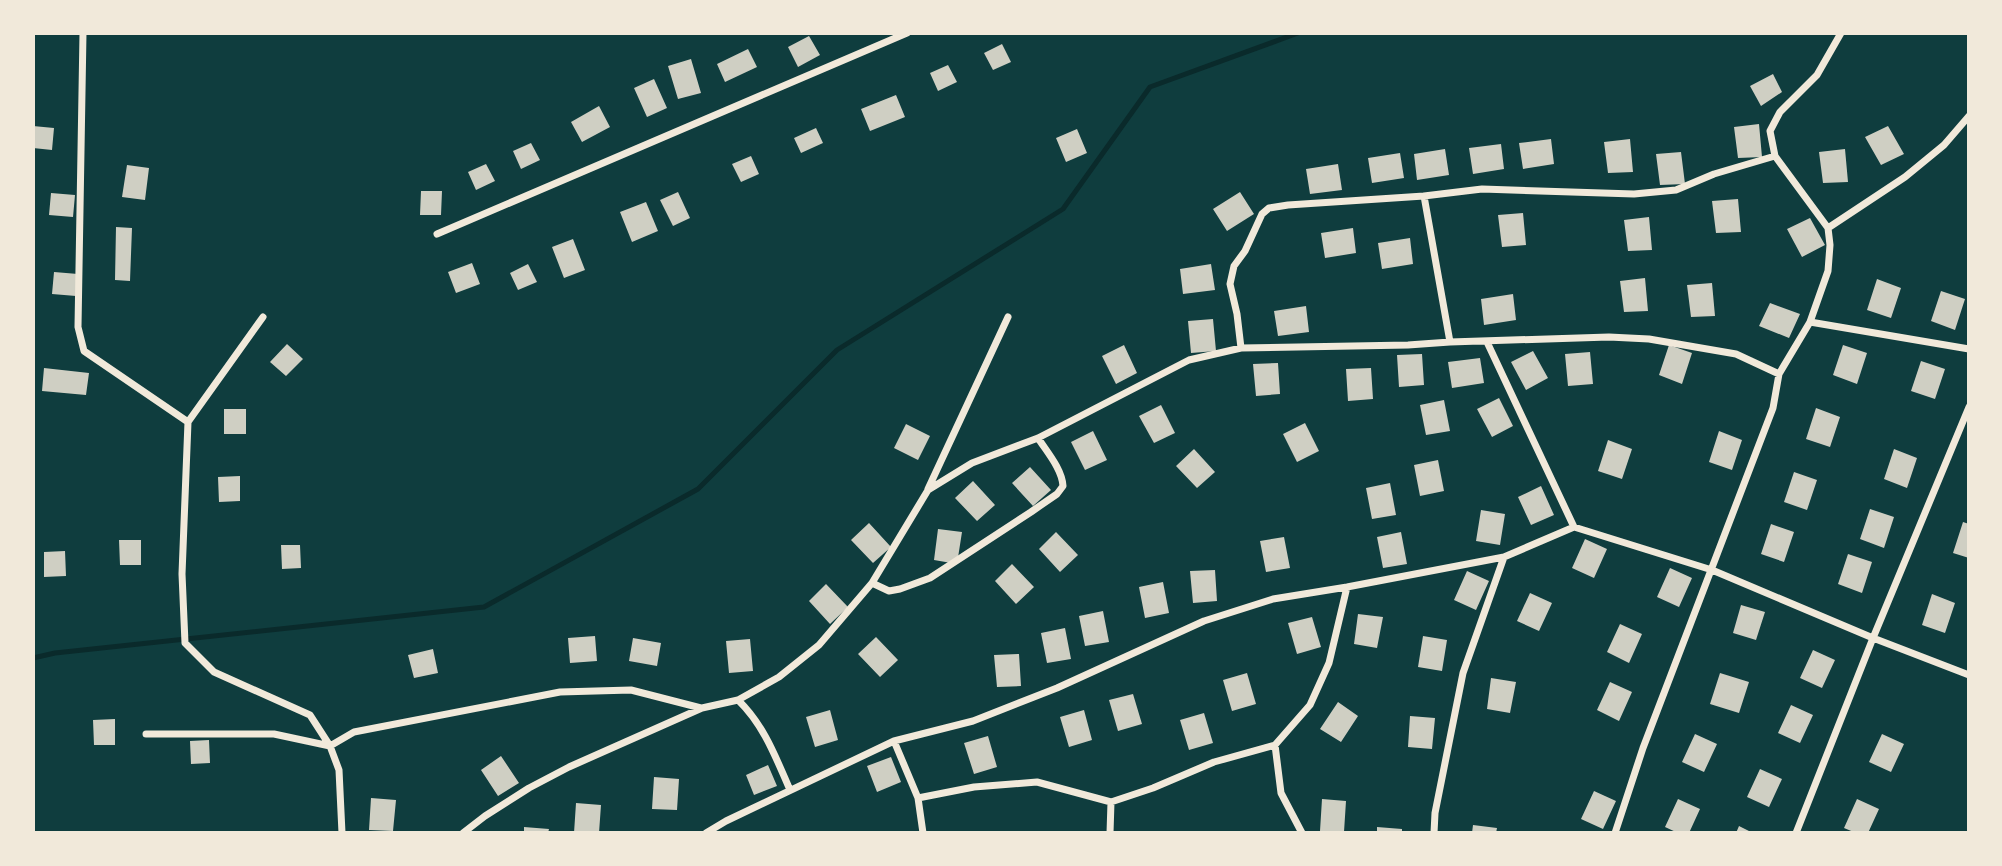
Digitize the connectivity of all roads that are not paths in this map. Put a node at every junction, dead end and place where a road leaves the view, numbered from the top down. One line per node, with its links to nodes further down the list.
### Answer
1 (83, 33): 18 (street)
2 (907, 33): 8 (street)
3 (1840, 33): 5 (street)
4 (1969, 116): 7 (street)
5 (1775, 156): 6 (street); 7 (street)
6 (1424, 197): 12 (street); 14 (street)
7 (1828, 228): 11 (street)
8 (437, 234)
9 (263, 317): 18 (street)
10 (1007, 317): 20 (street)
11 (1810, 322): 15 (street); 16 (street)
12 (1450, 342): 13 (street); 14 (street)
13 (1487, 342): 16 (street); 21 (street)
14 (1241, 348): 19 (street)
15 (1969, 349)
16 (1779, 374): 23 (street)
17 (1969, 407): 26 (street)
18 (188, 422): 33 (street)
19 (1038, 438): 20 (street); 24 (street)
20 (928, 490): 24 (street)
21 (1574, 527): 22 (street); 23 (street)
22 (1504, 557): 25 (street); 43 (street)
23 (1712, 570): 26 (street); 44 (street)
24 (872, 583): 28 (street)
25 (1347, 587): 31 (street); 32 (street)
26 (1872, 638): 27 (street); 45 (street)
27 (1969, 675)
28 (738, 700): 29 (street); 34 (street)
29 (702, 708): 33 (street); 38 (street)
30 (146, 734): 33 (street)
31 (894, 741): 34 (street); 35 (street)
32 (1275, 745): 36 (street); 42 (street)
33 (330, 746): 37 (street)
34 (790, 790): 39 (street)
35 (918, 798): 36 (street); 40 (street)
36 (1111, 802): 41 (street)
37 (342, 833)
38 (463, 833)
39 (706, 833)
40 (923, 833)
41 (1110, 833)
42 (1302, 833)
43 (1434, 833)
44 (1615, 833)
45 (1796, 833)

